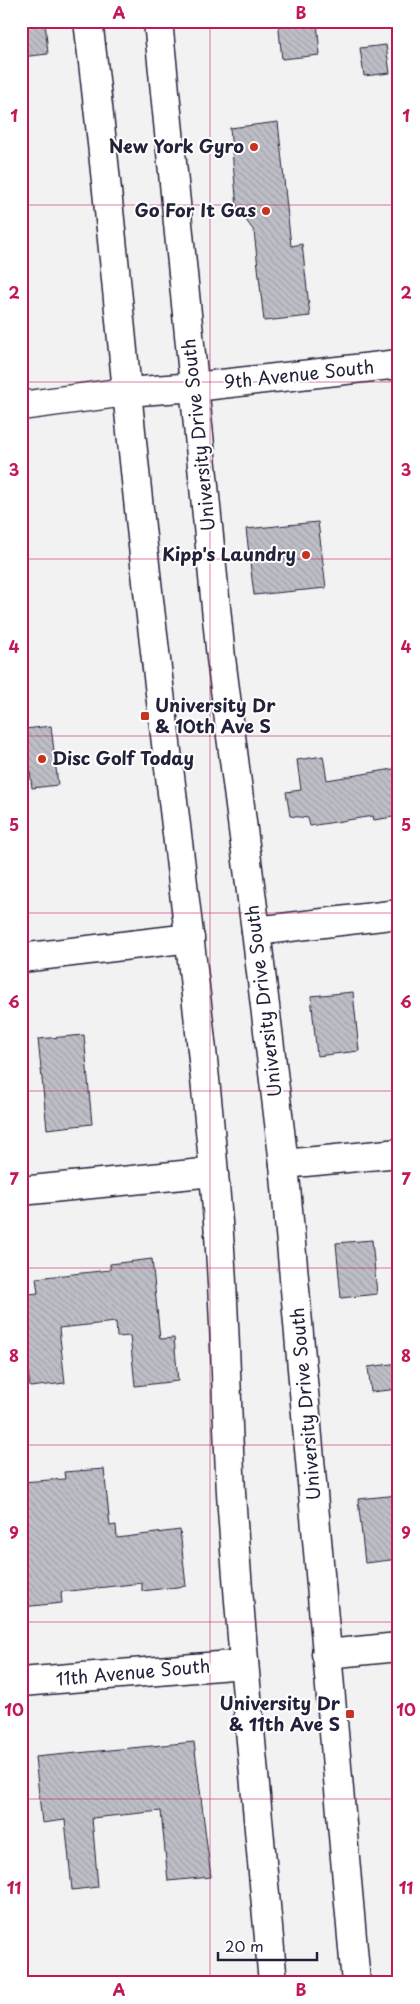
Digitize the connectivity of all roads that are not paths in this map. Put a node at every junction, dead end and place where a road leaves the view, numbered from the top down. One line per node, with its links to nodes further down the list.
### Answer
1 (88, 21): 5 (main road)
2 (158, 21): 4 (main road, University Drive South)
3 (399, 364): 4 (main road, 9th Avenue South)
4 (195, 387): 5 (main road, 9th Avenue South); 8 (main road, University Drive South)
5 (126, 392): 6 (main road, 9th Avenue South); 9 (main road)
6 (21, 406)
7 (399, 914): 8 (main road)
8 (256, 931): 12 (main road, University Drive South)
9 (190, 938): 10 (main road); 13 (main road)
10 (21, 958)
11 (399, 1153): 12 (main road)
12 (284, 1164): 16 (main road, University Drive South)
13 (213, 1172): 14 (main road); 17 (main road)
14 (21, 1191)
15 (399, 1647): 16 (main road)
16 (326, 1654): 20 (main road, University Drive South)
17 (244, 1664): 18 (main road, 11th Avenue South); 19 (main road)
18 (21, 1682)
19 (273, 1983)
20 (356, 1983)

